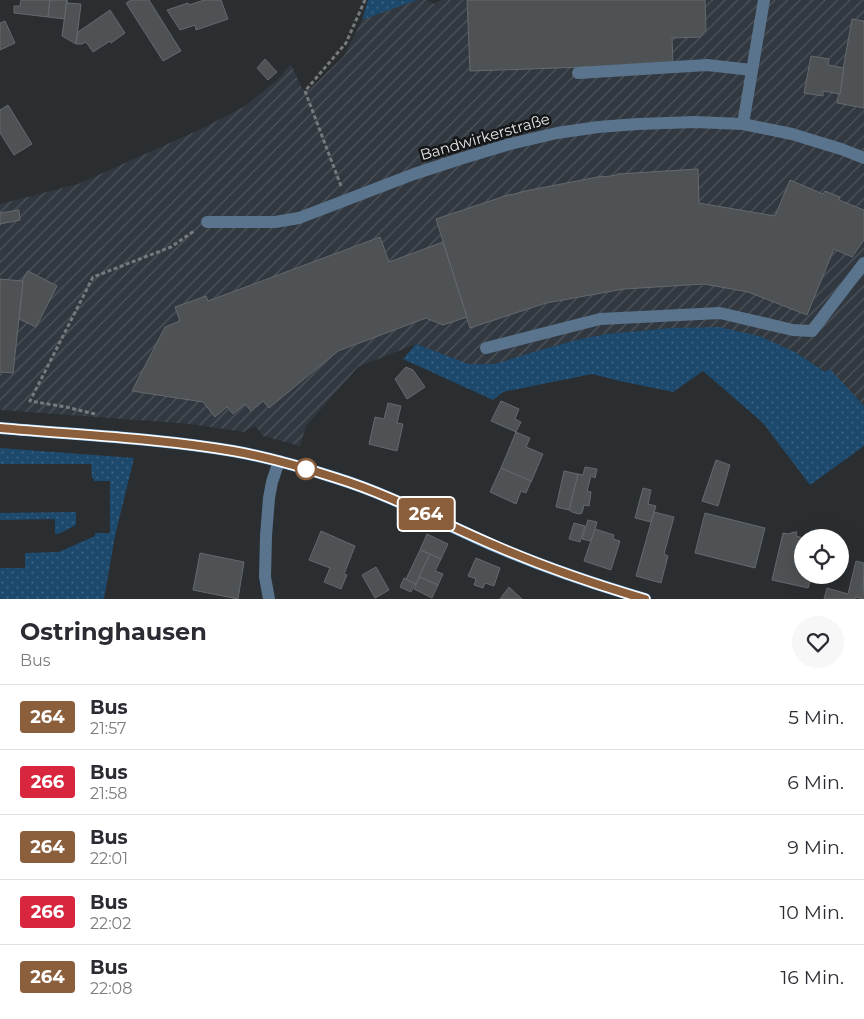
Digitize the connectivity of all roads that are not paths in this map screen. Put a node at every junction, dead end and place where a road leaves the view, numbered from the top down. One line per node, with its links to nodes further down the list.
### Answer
1 (764, 0): 2 (street)
2 (752, 70): 3 (street); 4 (street)
3 (578, 73)
4 (743, 124): 5 (street, Bandwirkerstraße); 6 (street, Bandwirkerstraße)
5 (864, 158)
6 (207, 222)
7 (864, 263): 8 (street)
8 (486, 348)
9 (0, 428): 10 (main road)
10 (279, 461): 11 (street); 12 (main road)
11 (269, 599)
12 (645, 599)

